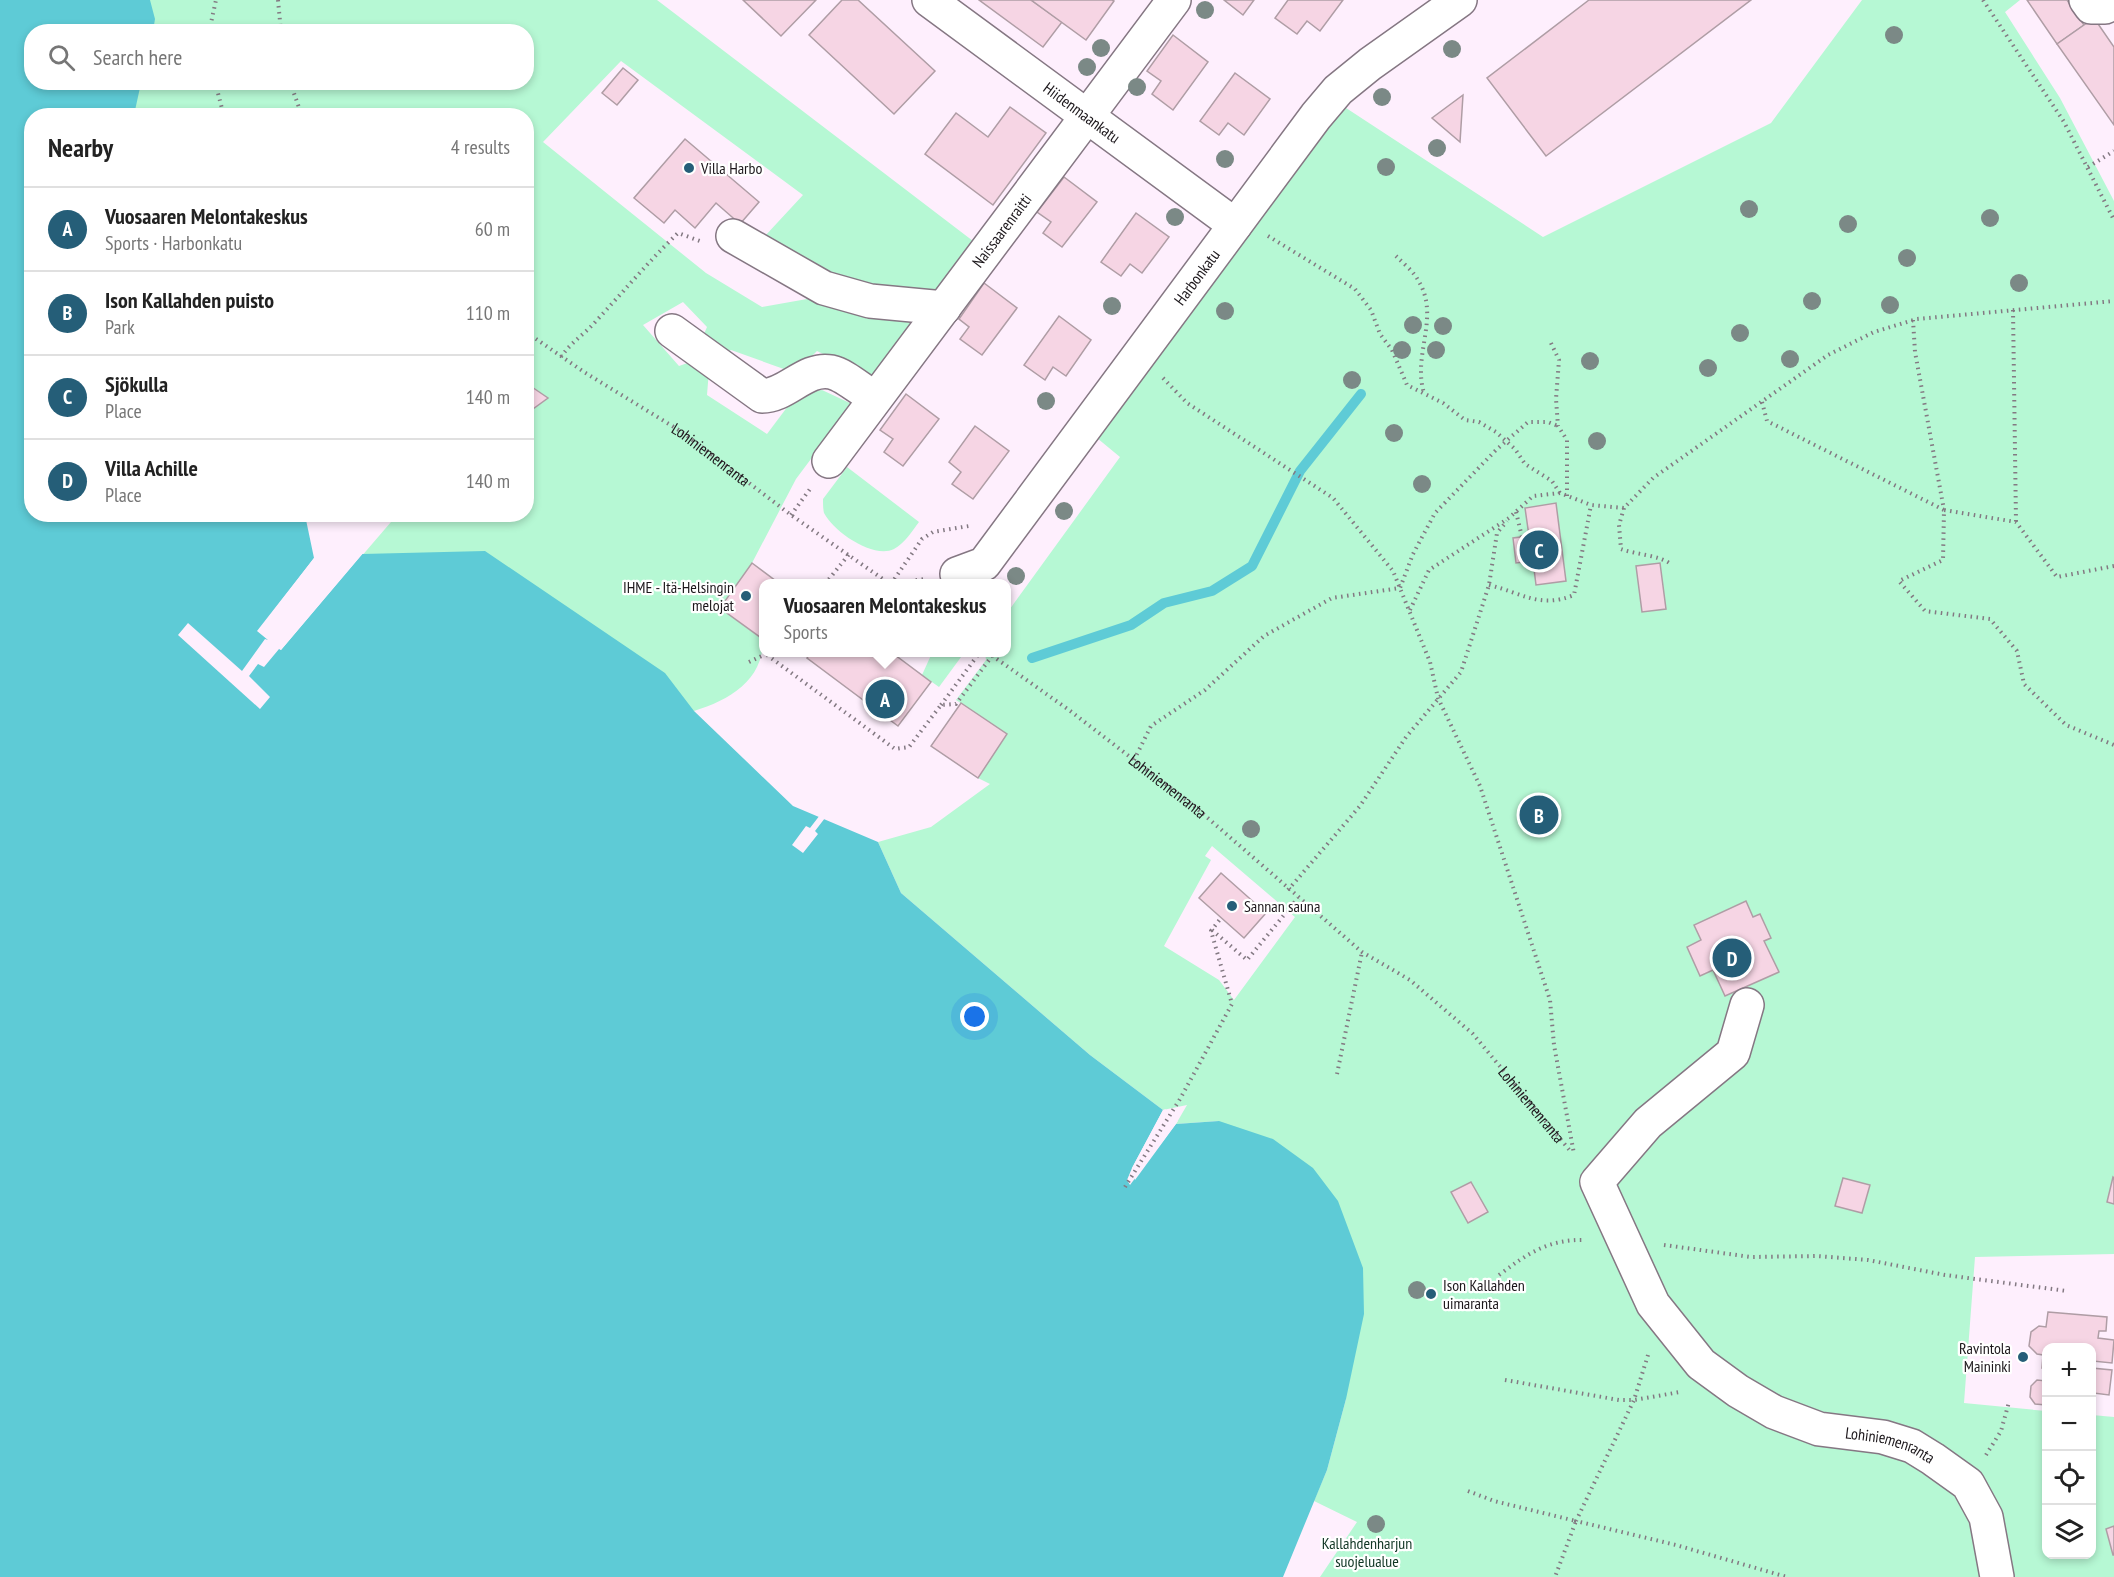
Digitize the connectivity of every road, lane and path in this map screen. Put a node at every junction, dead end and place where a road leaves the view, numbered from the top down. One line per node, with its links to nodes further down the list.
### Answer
1 (216, 0): 7 (path)
2 (278, 0): 8 (path)
3 (929, 0): 13 (street, Hiidenmaankatu)
4 (1174, 0): 13 (street, Naissaarenraitti)
5 (1460, 0): 17 (street, Harbonkatu)
6 (1983, 0): 15 (path)
7 (211, 24)
8 (280, 24)
9 (217, 90): 11 (path)
10 (293, 90): 12 (path)
11 (222, 108)
12 (299, 108)
13 (1088, 117): 17 (street, Hiidenmaankatu); 21 (street, Naissaarenraitti)
14 (2114, 151): 15 (path)
15 (2088, 167): 16 (path)
16 (2114, 220)
17 (1235, 225): 27 (street, Harbonkatu); 29 (path)
18 (733, 236): 21 (street); 28 (path)
19 (1396, 256): 29 (path)
20 (2114, 301): 22 (path)
21 (944, 308): 30 (street, Naissaarenraitti)
22 (2013, 310): 23 (path); 42 (path)
23 (1913, 320): 31 (path); 39 (path)
24 (672, 331): 30 (street)
25 (534, 338): 28 (path, Lohiniemenranta)
26 (1551, 343): 32 (path)
27 (1139, 354): 47 (street, Harbonkatu); 51 (path)
28 (561, 357): 44 (path, Lohiniemenranta)
29 (1424, 394): 33 (path)
30 (875, 398): 34 (street, Naissaarenraitti)
31 (1762, 402): 38 (path); 39 (path)
32 (1558, 426): 33 (path); 36 (path)
33 (1507, 441): 35 (path); 51 (path)
34 (829, 461)
35 (1560, 493): 36 (path); 40 (path)
36 (1567, 496): 37 (path)
37 (1591, 505): 38 (path); 50 (path)
38 (1624, 508): 45 (path)
39 (1944, 510): 42 (path); 61 (path)
40 (1516, 511): 41 (path); 43 (path)
41 (1509, 518): 50 (path); 52 (path)
42 (2016, 522): 46 (path)
43 (1522, 537)
44 (850, 554): 48 (path); 49 (path, Lohiniemenranta)
45 (1672, 565)
46 (2114, 566)
47 (957, 574)
48 (829, 579)
49 (884, 579)
50 (1489, 585): 59 (path)
51 (1400, 588): 52 (path); 62 (path)
52 (1410, 610): 59 (path)
53 (762, 657): 58 (path)
54 (773, 657): 60 (path)
55 (977, 657): 60 (path)
56 (988, 657): 60 (path)
57 (994, 657): 62 (path, Lohiniemenranta)
58 (749, 662)
59 (1438, 698): 63 (path); 70 (path)
60 (941, 705)
61 (2114, 745)
62 (1134, 760): 63 (path, Lohiniemenranta)
63 (1288, 891): 64 (path, Lohiniemenranta)
64 (1298, 898): 66 (path); 67 (path, Lohiniemenranta)
65 (1221, 918): 66 (path)
66 (1212, 930): 72 (path)
67 (1362, 952): 69 (path); 70 (path, Lohiniemenranta)
68 (1747, 1005): 71 (street)
69 (1336, 1074)
70 (1574, 1155): 71 (path, Lohiniemenranta)
71 (1597, 1182): 73 (street, Lohiniemenranta)
72 (1125, 1187)
73 (1625, 1242): 74 (path); 75 (path); 76 (street, Lohiniemenranta)
74 (1499, 1275)
75 (2067, 1291)
76 (1653, 1304): 79 (path); 81 (street, Lohiniemenranta)
77 (1504, 1380): 79 (path)
78 (1682, 1391): 79 (path)
79 (1634, 1400): 83 (path)
80 (2009, 1402): 81 (path)
81 (1968, 1484): 86 (street, Lohiniemenranta)
82 (1468, 1491): 83 (path)
83 (1576, 1521): 84 (path); 85 (path)
84 (1555, 1577)
85 (1788, 1577)
86 (1997, 1577)

